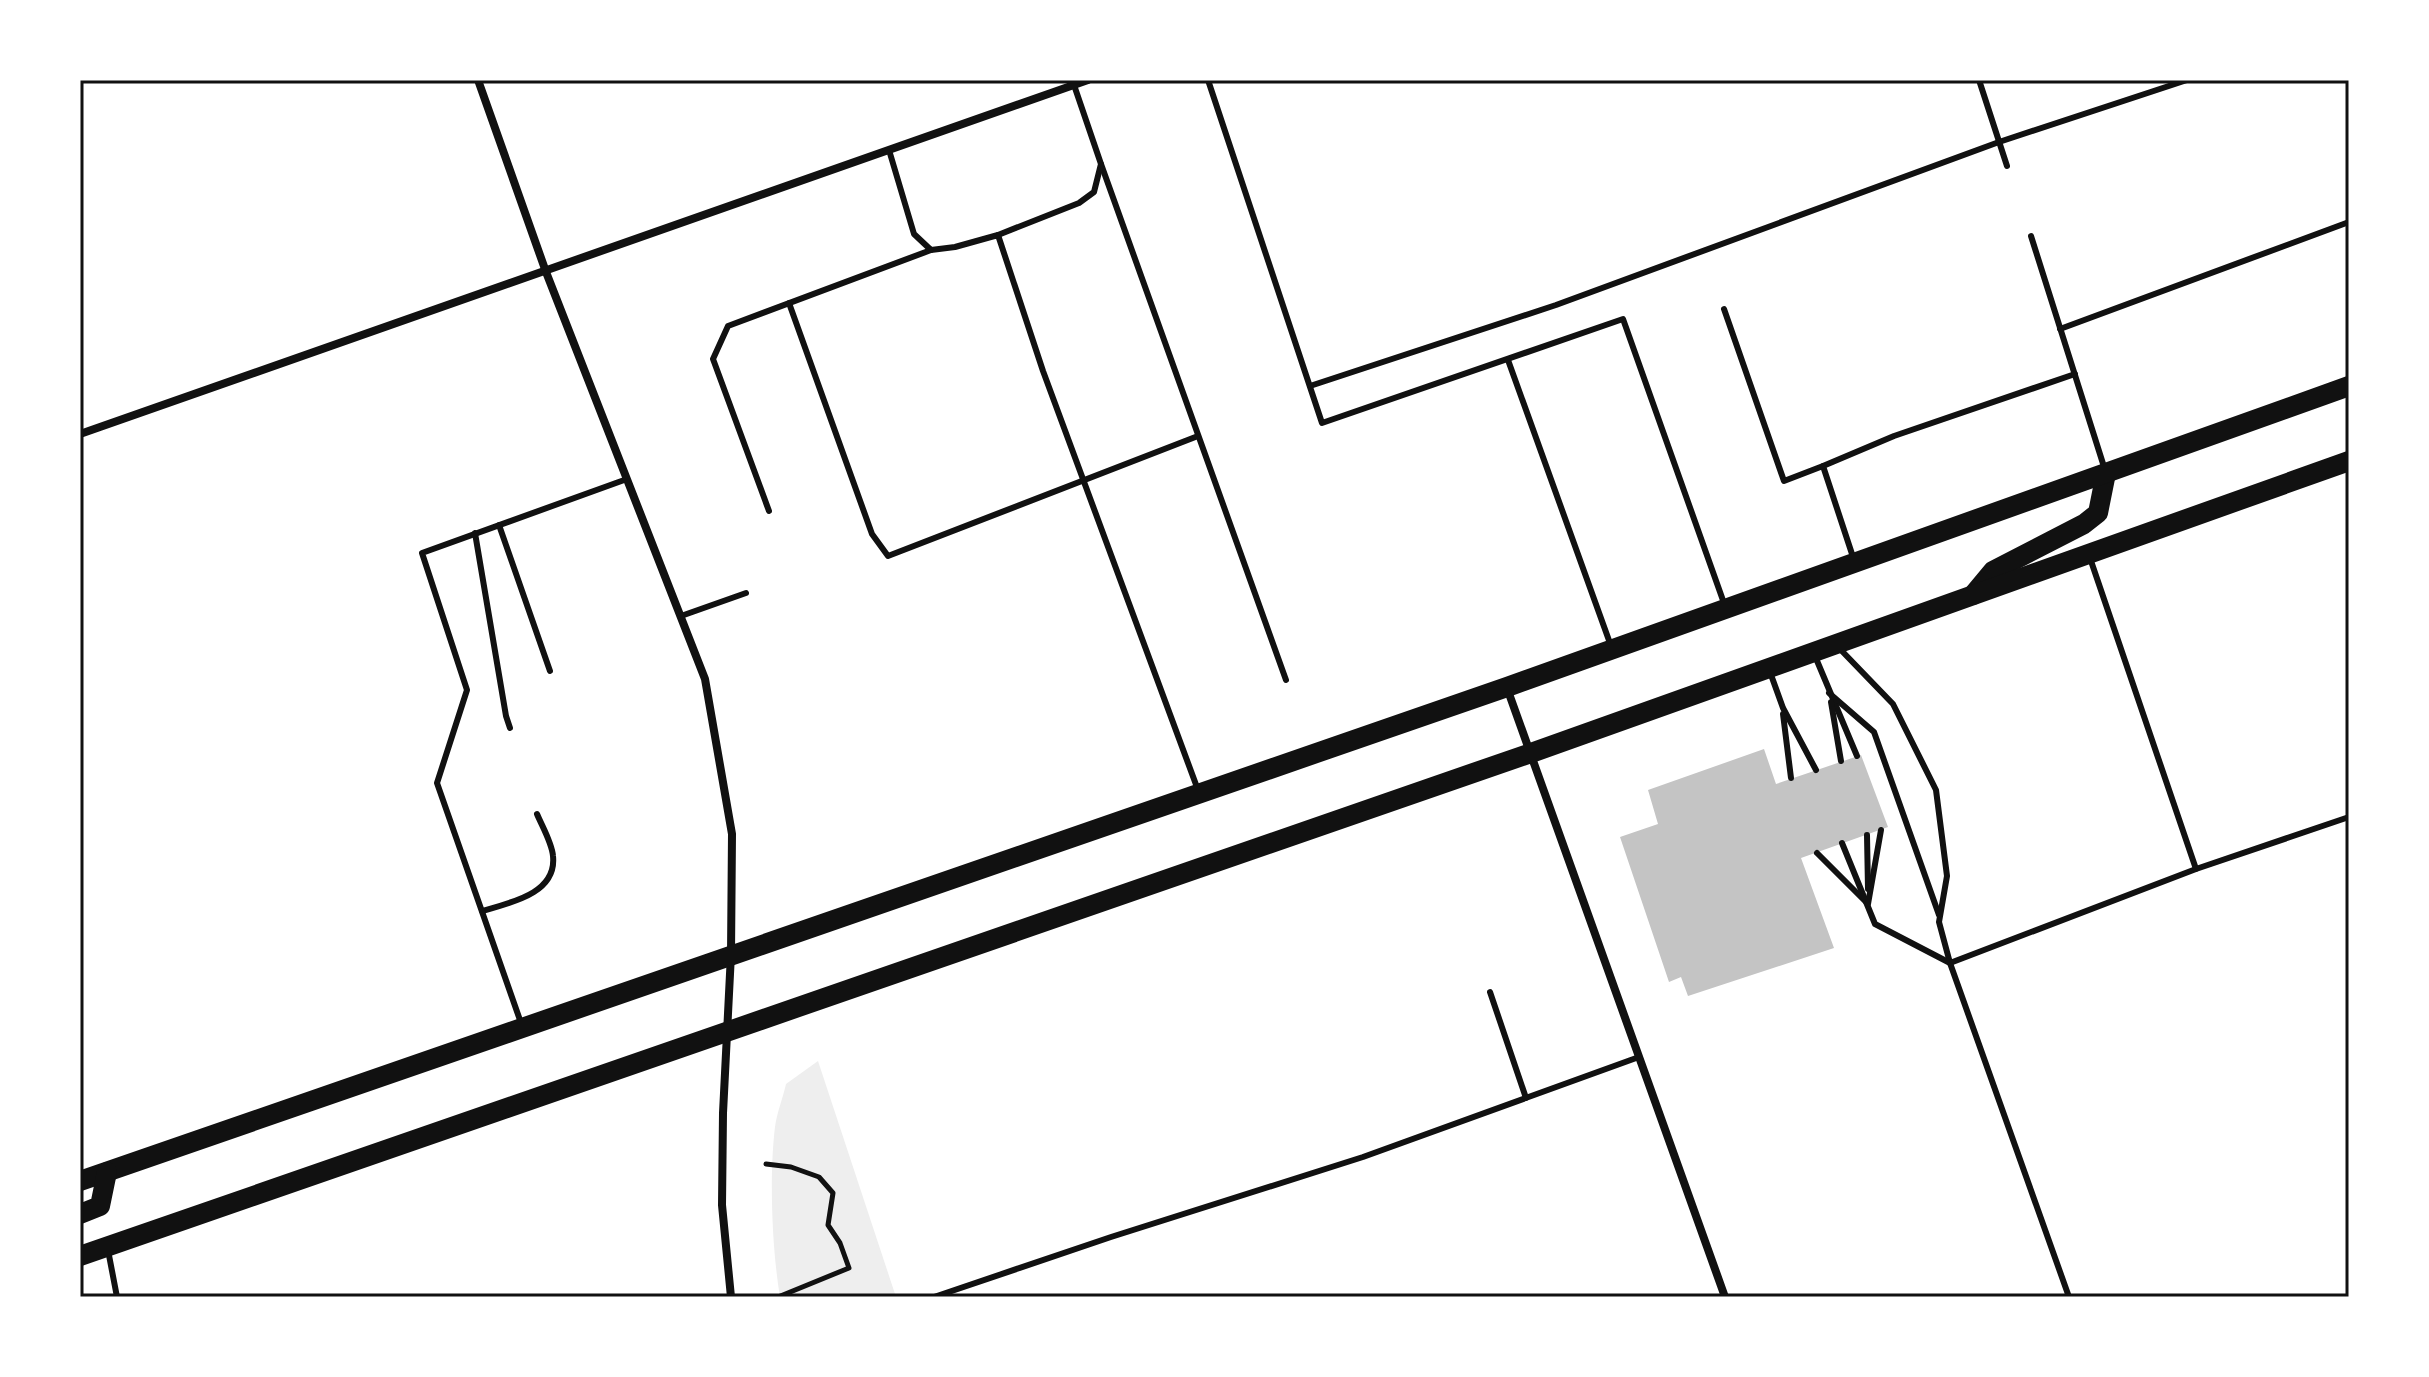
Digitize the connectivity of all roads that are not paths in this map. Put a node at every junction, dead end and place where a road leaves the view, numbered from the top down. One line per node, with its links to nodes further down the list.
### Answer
1 (478, 80): 15 (street)
2 (1088, 80): 6 (street)
3 (1208, 80): 21 (lane)
4 (1979, 80): 7 (lane)
5 (2187, 80): 7 (lane)
6 (1074, 85): 8 (street); 9 (lane)
7 (1999, 142): 10 (lane); 21 (lane)
8 (889, 150): 14 (lane); 15 (street)
9 (1101, 164): 12 (lane); 24 (lane)
10 (2007, 166)
11 (2349, 222): 18 (lane)
12 (998, 235): 14 (lane); 29 (lane)
13 (2031, 236): 18 (lane)
14 (931, 250): 16 (lane)
15 (546, 272): 23 (street); 28 (street)
16 (789, 303): 29 (lane); 30 (lane)
17 (1724, 309): 26 (lane)
18 (2060, 329): 20 (lane)
19 (1508, 360): 21 (lane); 37 (lane); 40 (lane)
20 (2075, 374): 26 (lane); 27 (lane)
21 (1310, 386)
22 (2349, 386): 27 (main road)
23 (80, 434)
24 (1198, 436): 29 (lane); 44 (lane)
25 (2349, 461): 33 (main road)
26 (1823, 466): 34 (lane)
27 (2106, 473): 34 (main road); 36 (main road)
28 (627, 479): 31 (lane); 38 (street)
29 (1083, 480): 54 (lane)
30 (769, 511)
31 (499, 525): 32 (lane); 43 (lane)
32 (475, 533): 48 (lane); 63 (lane)
33 (2088, 553): 36 (main road); 61 (lane)
34 (1855, 563): 37 (main road)
35 (746, 593): 38 (lane)
36 (1973, 596): 39 (main road)
37 (1726, 609): 40 (main road)
38 (681, 616): 65 (street)
39 (1835, 644): 41 (main road); 64 (lane)
40 (1612, 649): 45 (main road)
41 (1813, 652): 42 (main road); 46 (lane)
42 (1768, 668): 47 (lane); 49 (main road)
43 (550, 671)
44 (1286, 680)
45 (1507, 687): 49 (street); 54 (main road)
46 (1829, 693): 50 (lane); 51 (lane); 64 (lane)
47 (1783, 708): 52 (lane); 53 (lane)
48 (510, 728)
49 (1531, 753): 69 (main road); 70 (street)
50 (1857, 756)
51 (1841, 761)
52 (1816, 770)
53 (1791, 778)
54 (1200, 793): 65 (main road)
55 (537, 814): 63 (lane)
56 (2349, 817): 61 (lane)
57 (1881, 830): 62 (lane)
58 (1867, 835): 62 (lane)
59 (1842, 843): 62 (lane)
60 (1817, 853): 62 (lane)
61 (2196, 869): 66 (lane)
62 (1868, 904): 66 (lane)
63 (482, 911): 68 (lane)
64 (1940, 918): 66 (lane)
65 (731, 954): 68 (main road); 69 (street)
66 (1950, 963): 81 (lane)
67 (1490, 992): 71 (lane)
68 (522, 1027): 72 (main road)
69 (726, 1033): 75 (main road); 78 (street)
70 (1639, 1057): 71 (lane); 80 (street)
71 (1526, 1098): 79 (lane)
72 (107, 1172): 73 (main road); 74 (main road)
73 (80, 1181)
74 (80, 1214)
75 (107, 1246): 76 (main road); 77 (lane)
76 (80, 1256)
77 (117, 1297)
78 (731, 1297)
79 (934, 1297)
80 (1725, 1297)
81 (2069, 1297)

